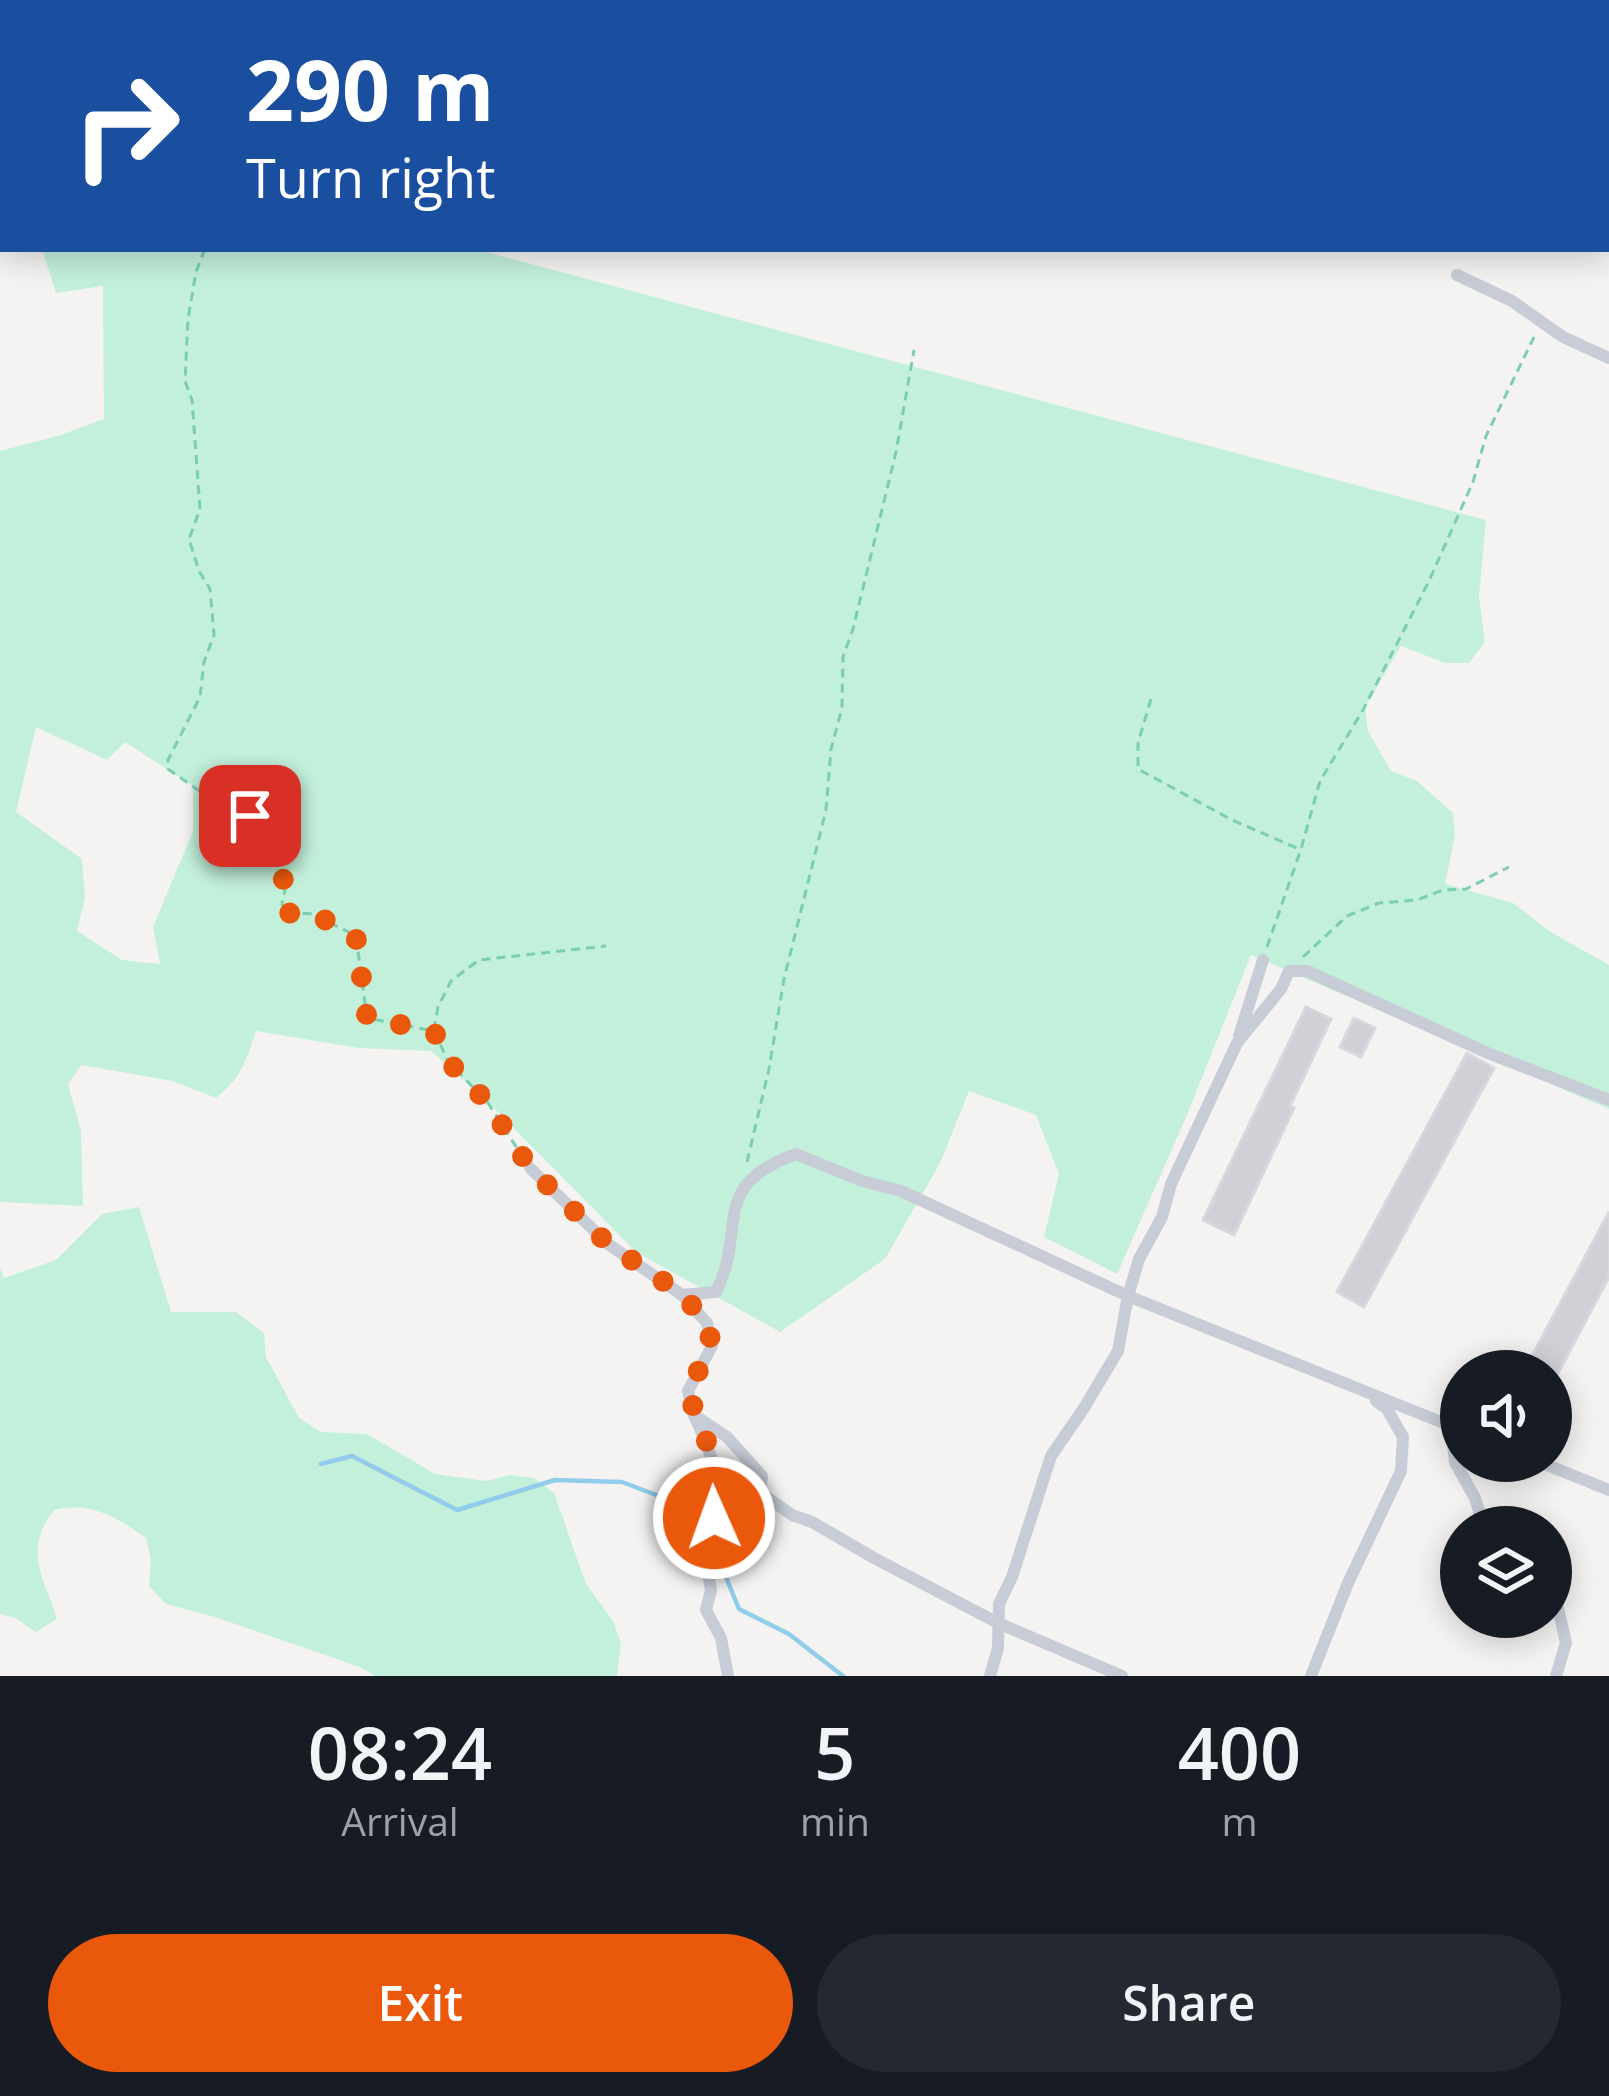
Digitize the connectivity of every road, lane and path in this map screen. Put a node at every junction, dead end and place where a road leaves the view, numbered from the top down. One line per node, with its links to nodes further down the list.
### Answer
1 (204, 252): 12 (path)
2 (1457, 275): 3 (street)
3 (1542, 322): 5 (street); 7 (path)
4 (914, 350): 16 (path)
5 (1609, 358)
6 (1151, 699): 7 (path)
7 (1301, 849): 10 (path)
8 (1509, 867): 11 (path)
9 (605, 946): 12 (path)
10 (1263, 960): 13 (street)
11 (1289, 971): 13 (street); 14 (street)
12 (434, 1031): 15 (path)
13 (1237, 1043): 18 (street)
14 (1609, 1100)
15 (530, 1168): 17 (street)
16 (741, 1188): 17 (street); 18 (street)
17 (682, 1294): 20 (street)
18 (1128, 1296): 19 (street); 24 (street)
19 (1360, 1390): 21 (street); 29 (street)
20 (694, 1415): 24 (street); 26 (street)
21 (1440, 1422)
22 (1572, 1475): 23 (street)
23 (1609, 1490)
24 (998, 1622): 27 (street); 28 (street)
25 (1565, 1638): 30 (street)
26 (728, 1676)
27 (990, 1676)
28 (1122, 1676)
29 (1311, 1676)
30 (1556, 1676)

